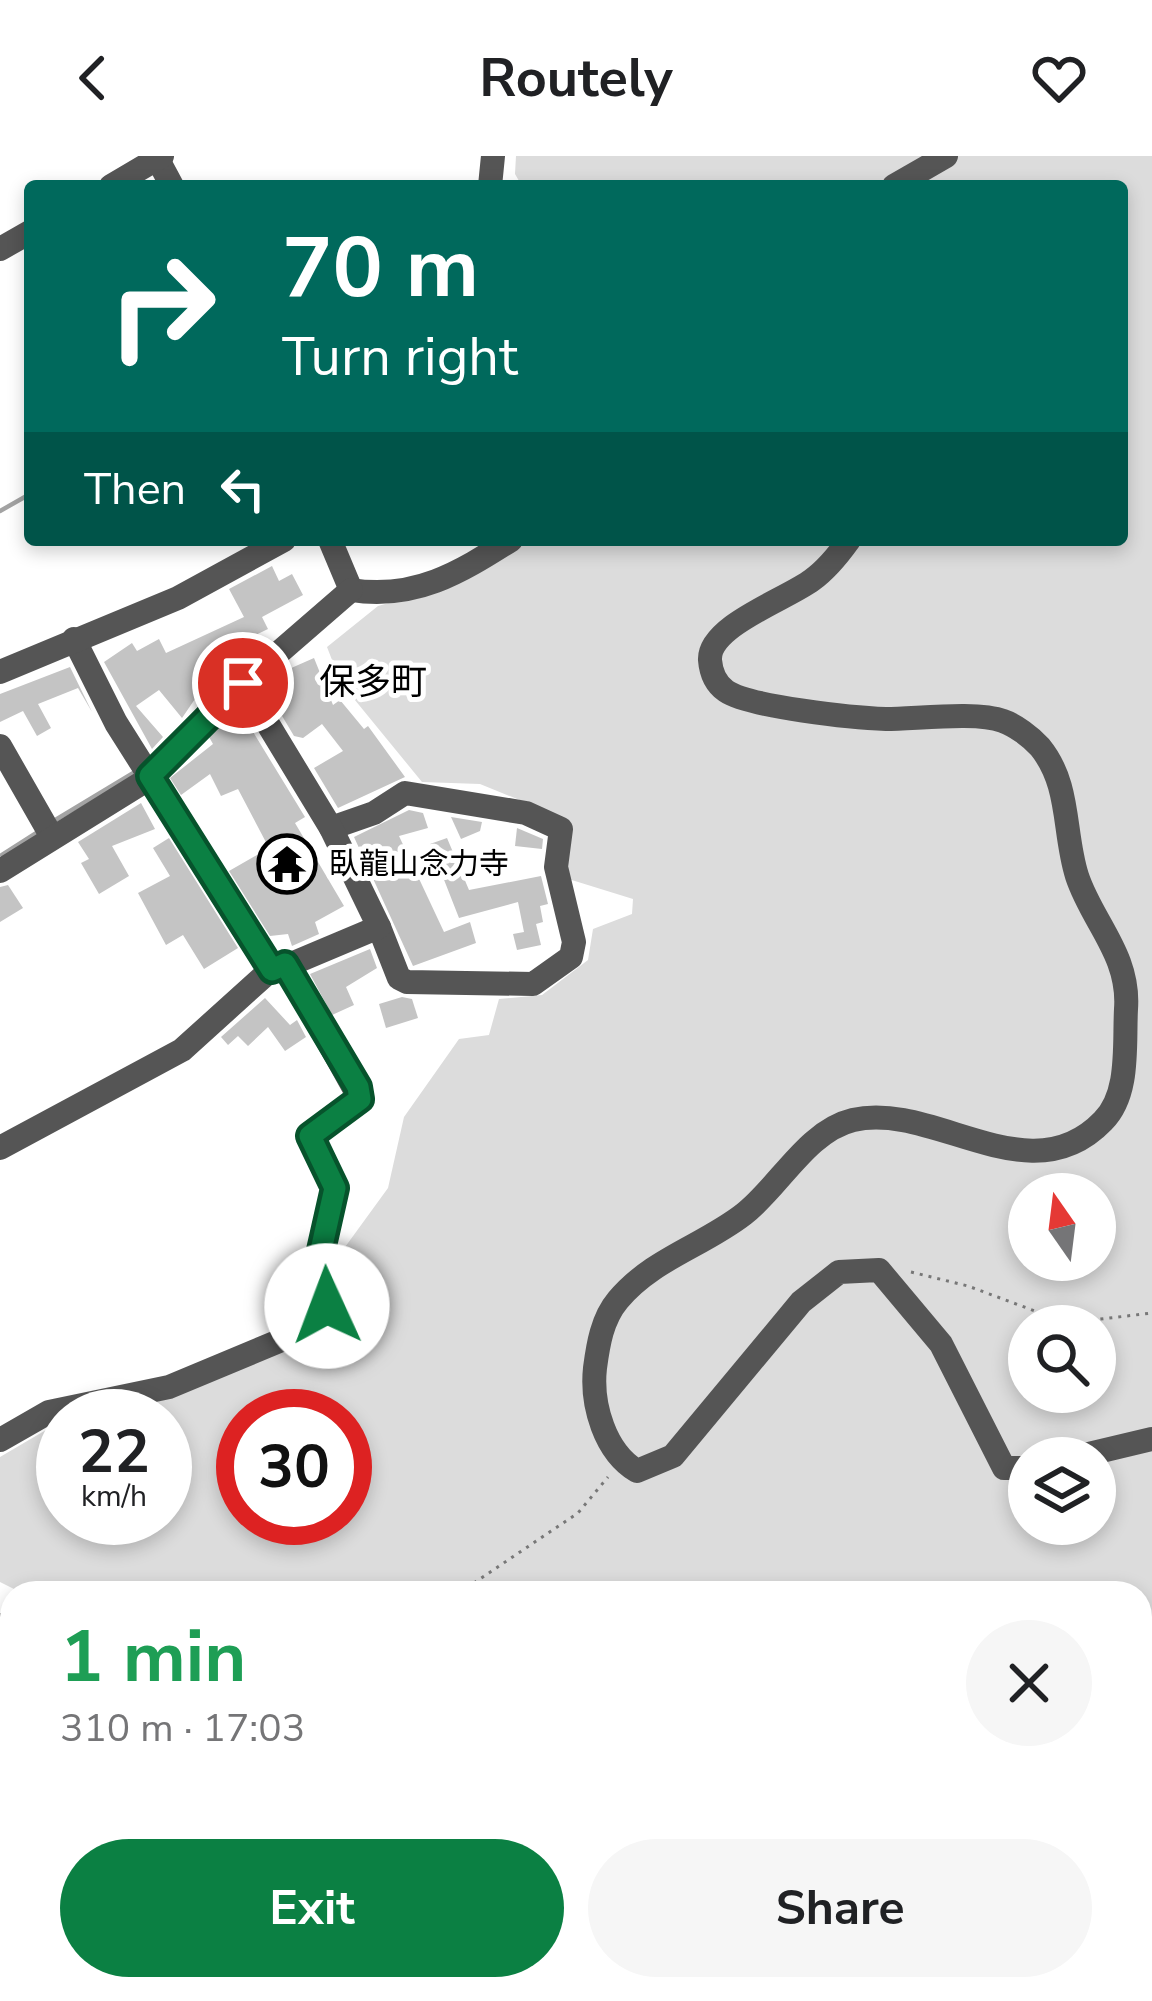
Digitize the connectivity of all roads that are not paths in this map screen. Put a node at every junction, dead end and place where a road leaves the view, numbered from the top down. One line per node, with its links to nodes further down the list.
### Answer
1 (946, 156): 4 (street)
2 (159, 157): 3 (street)
3 (121, 180)
4 (904, 180)
5 (273, 546): 10 (street)
6 (333, 546): 9 (street)
7 (502, 546): 9 (street)
8 (844, 546): 24 (street)
9 (356, 590): 12 (street)
10 (74, 640): 11 (street); 14 (street)
11 (0, 672)
12 (247, 690): 14 (street); 15 (street)
13 (0, 746): 16 (street)
14 (150, 776): 16 (street); 19 (street)
15 (331, 828): 18 (street); 18 (street)
16 (48, 830): 17 (street)
17 (0, 871)
18 (379, 927): 19 (street)
19 (279, 967): 20 (street); 22 (street)
20 (0, 1148)
21 (1152, 1438): 23 (street)
22 (0, 1440)
23 (1116, 1447)
24 (1008, 1468)

